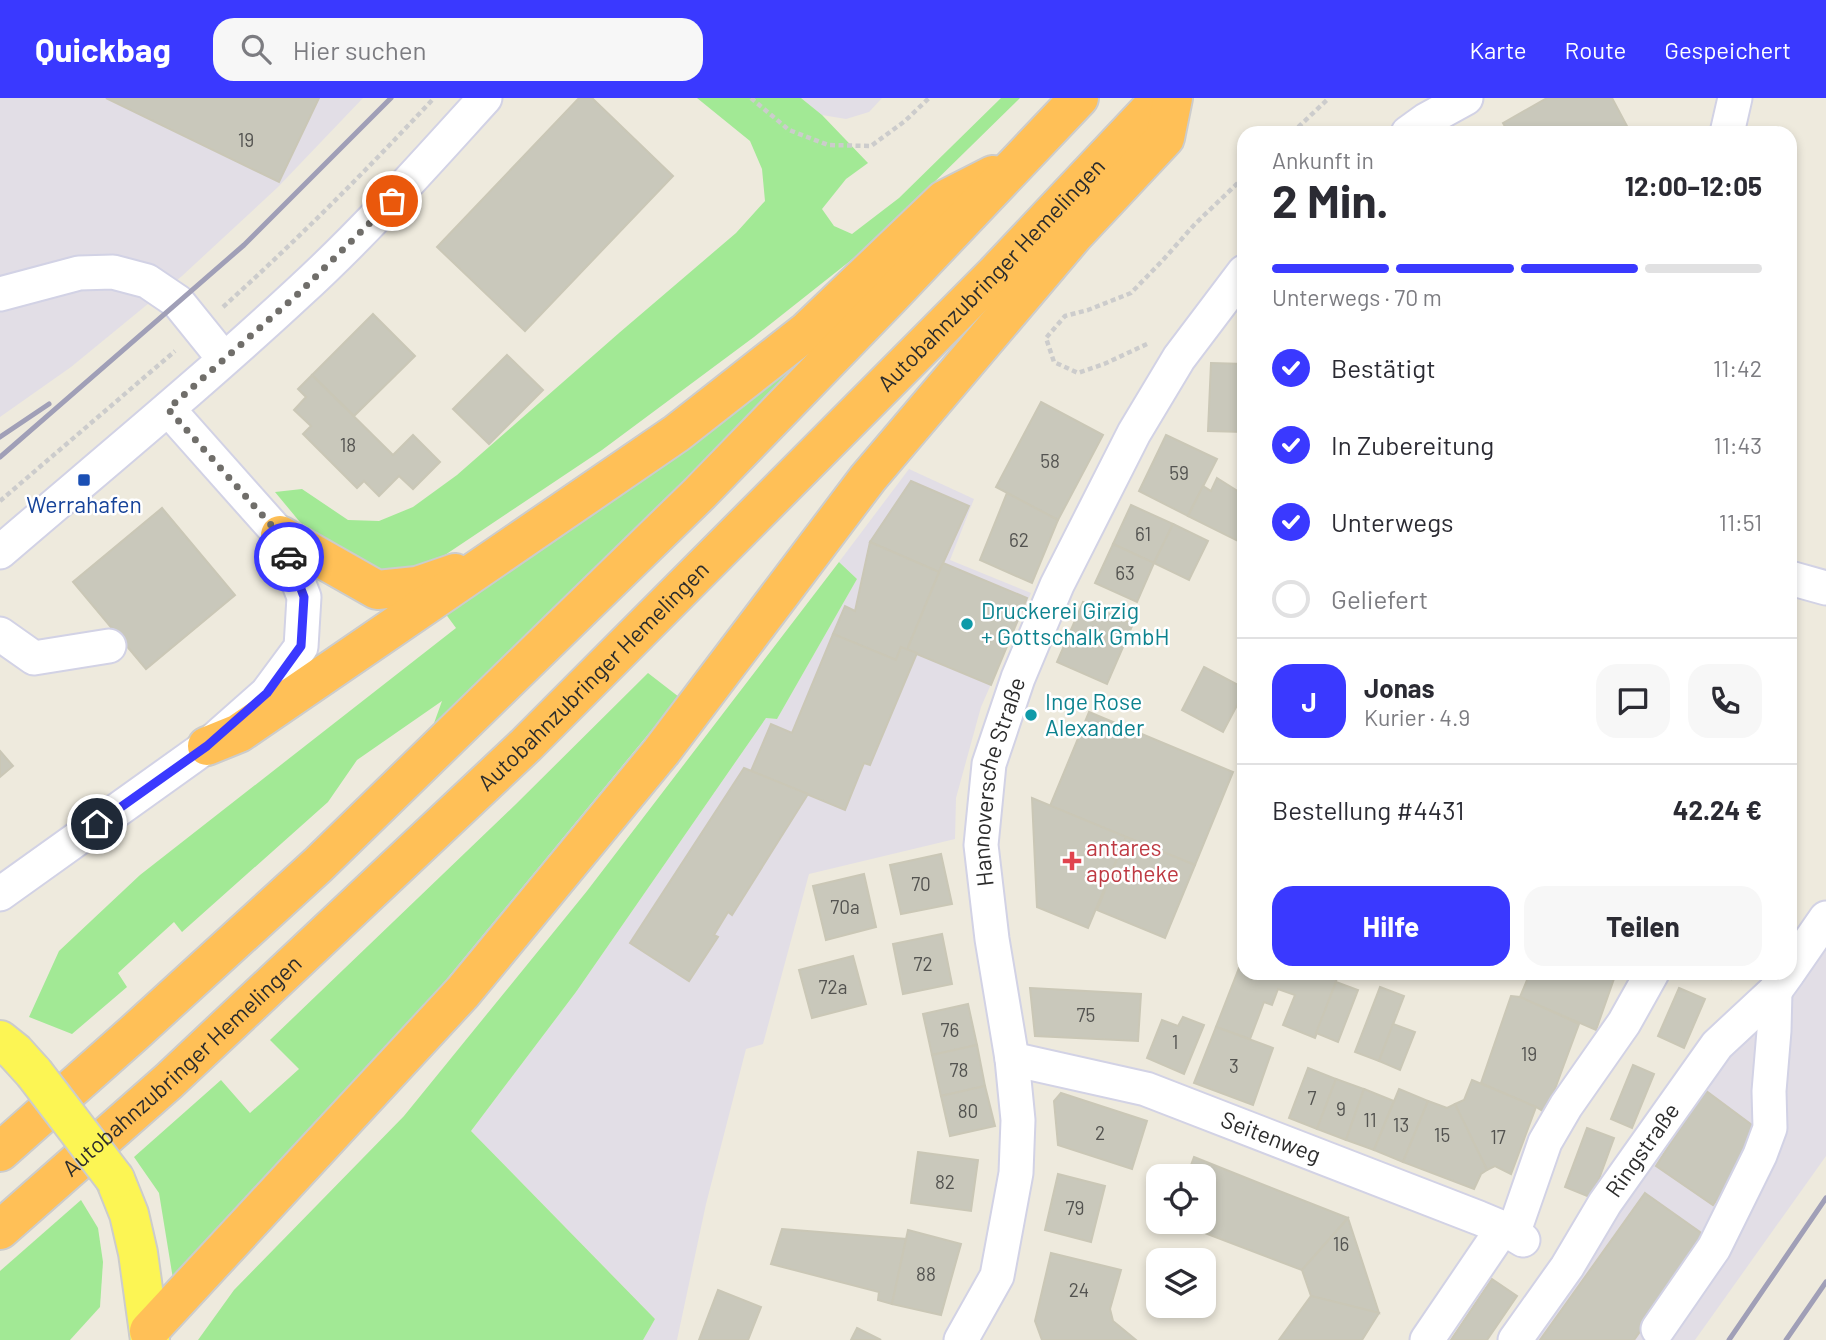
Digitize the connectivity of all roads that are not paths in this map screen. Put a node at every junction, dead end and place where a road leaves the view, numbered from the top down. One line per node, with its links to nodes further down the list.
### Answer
1 (485, 98): 12 (street)
2 (1079, 98): 9 (highway)
3 (1161, 98): 31 (highway, Autobahnzubringer Hemelingen)
4 (1172, 98): 34 (highway)
5 (1466, 98): 7 (street)
6 (1735, 98): 8 (street)
7 (1418, 126)
8 (1729, 126)
9 (1020, 161): 16 (highway); 30 (highway)
10 (1237, 284): 29 (street, Hannoversche Straße)
11 (0, 294): 12 (street)
12 (224, 359): 13 (street)
13 (168, 409): 14 (street); 15 (street)
14 (280, 535): 16 (highway); 21 (street)
15 (0, 552)
16 (484, 564): 21 (highway)
17 (1797, 580): 18 (street)
18 (1826, 589)
19 (0, 634): 20 (street)
20 (109, 646)
21 (207, 746): 22 (street)
22 (0, 894)
23 (1826, 918): 24 (street, Ringstraße)
24 (1797, 960)
25 (1648, 980): 32 (street)
26 (1783, 980): 37 (street, Ringstraße)
27 (1785, 980): 33 (street)
28 (0, 1040): 34 (main road, bridge)
29 (1012, 1059): 32 (street, Seitenweg); 35 (street, Hannoversche Straße)
30 (0, 1152)
31 (0, 1230)
32 (1513, 1234): 36 (street)
33 (1658, 1329)
34 (146, 1337)
35 (961, 1340)
36 (1427, 1340)
37 (1515, 1340)

